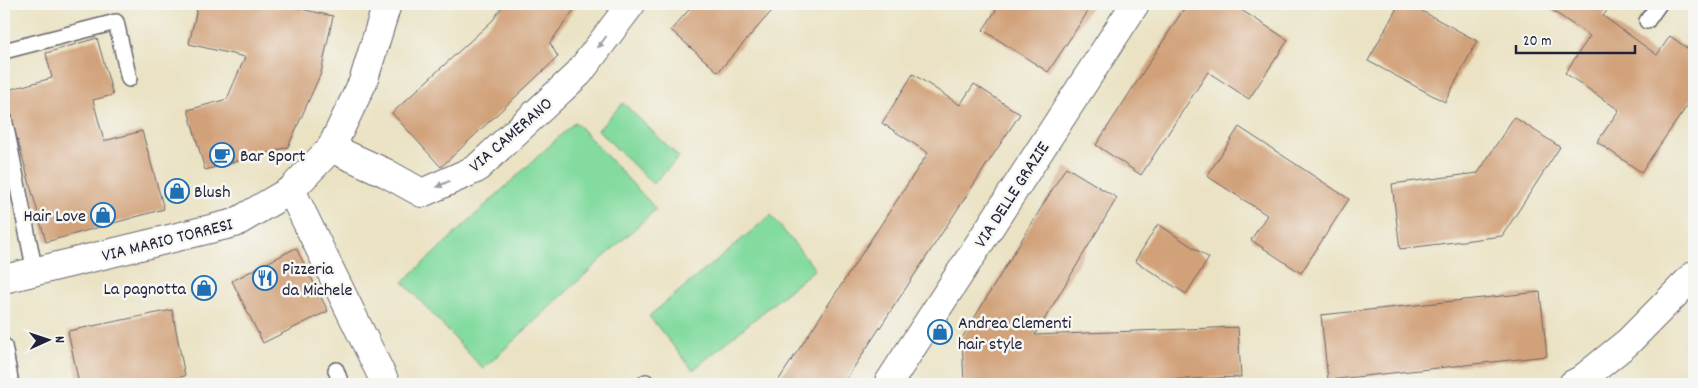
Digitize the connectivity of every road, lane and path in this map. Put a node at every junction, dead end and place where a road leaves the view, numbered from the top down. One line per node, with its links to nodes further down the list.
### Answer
1 (387, 4): 9 (street, VIA MARIO TORRESI)
2 (631, 4): 9 (street, VIA CAMERANO, one-way to 9)
3 (1135, 4): 17 (street, VIA DELLE GRAZIE)
4 (1659, 4): 5 (lane)
5 (1648, 21)
6 (4, 51): 7 (lane)
7 (129, 79)
8 (4, 118): 11 (lane)
9 (331, 148): 10 (street, VIA MARIO TORRESI)
10 (291, 190): 11 (street, VIA MARIO TORRESI); 16 (street)
11 (35, 272): 13 (street, VIA MARIO TORRESI)
12 (1694, 275): 18 (street)
13 (4, 279)
14 (4, 346): 15 (lane)
15 (11, 384)
16 (386, 384)
17 (888, 384)
18 (1573, 384)

